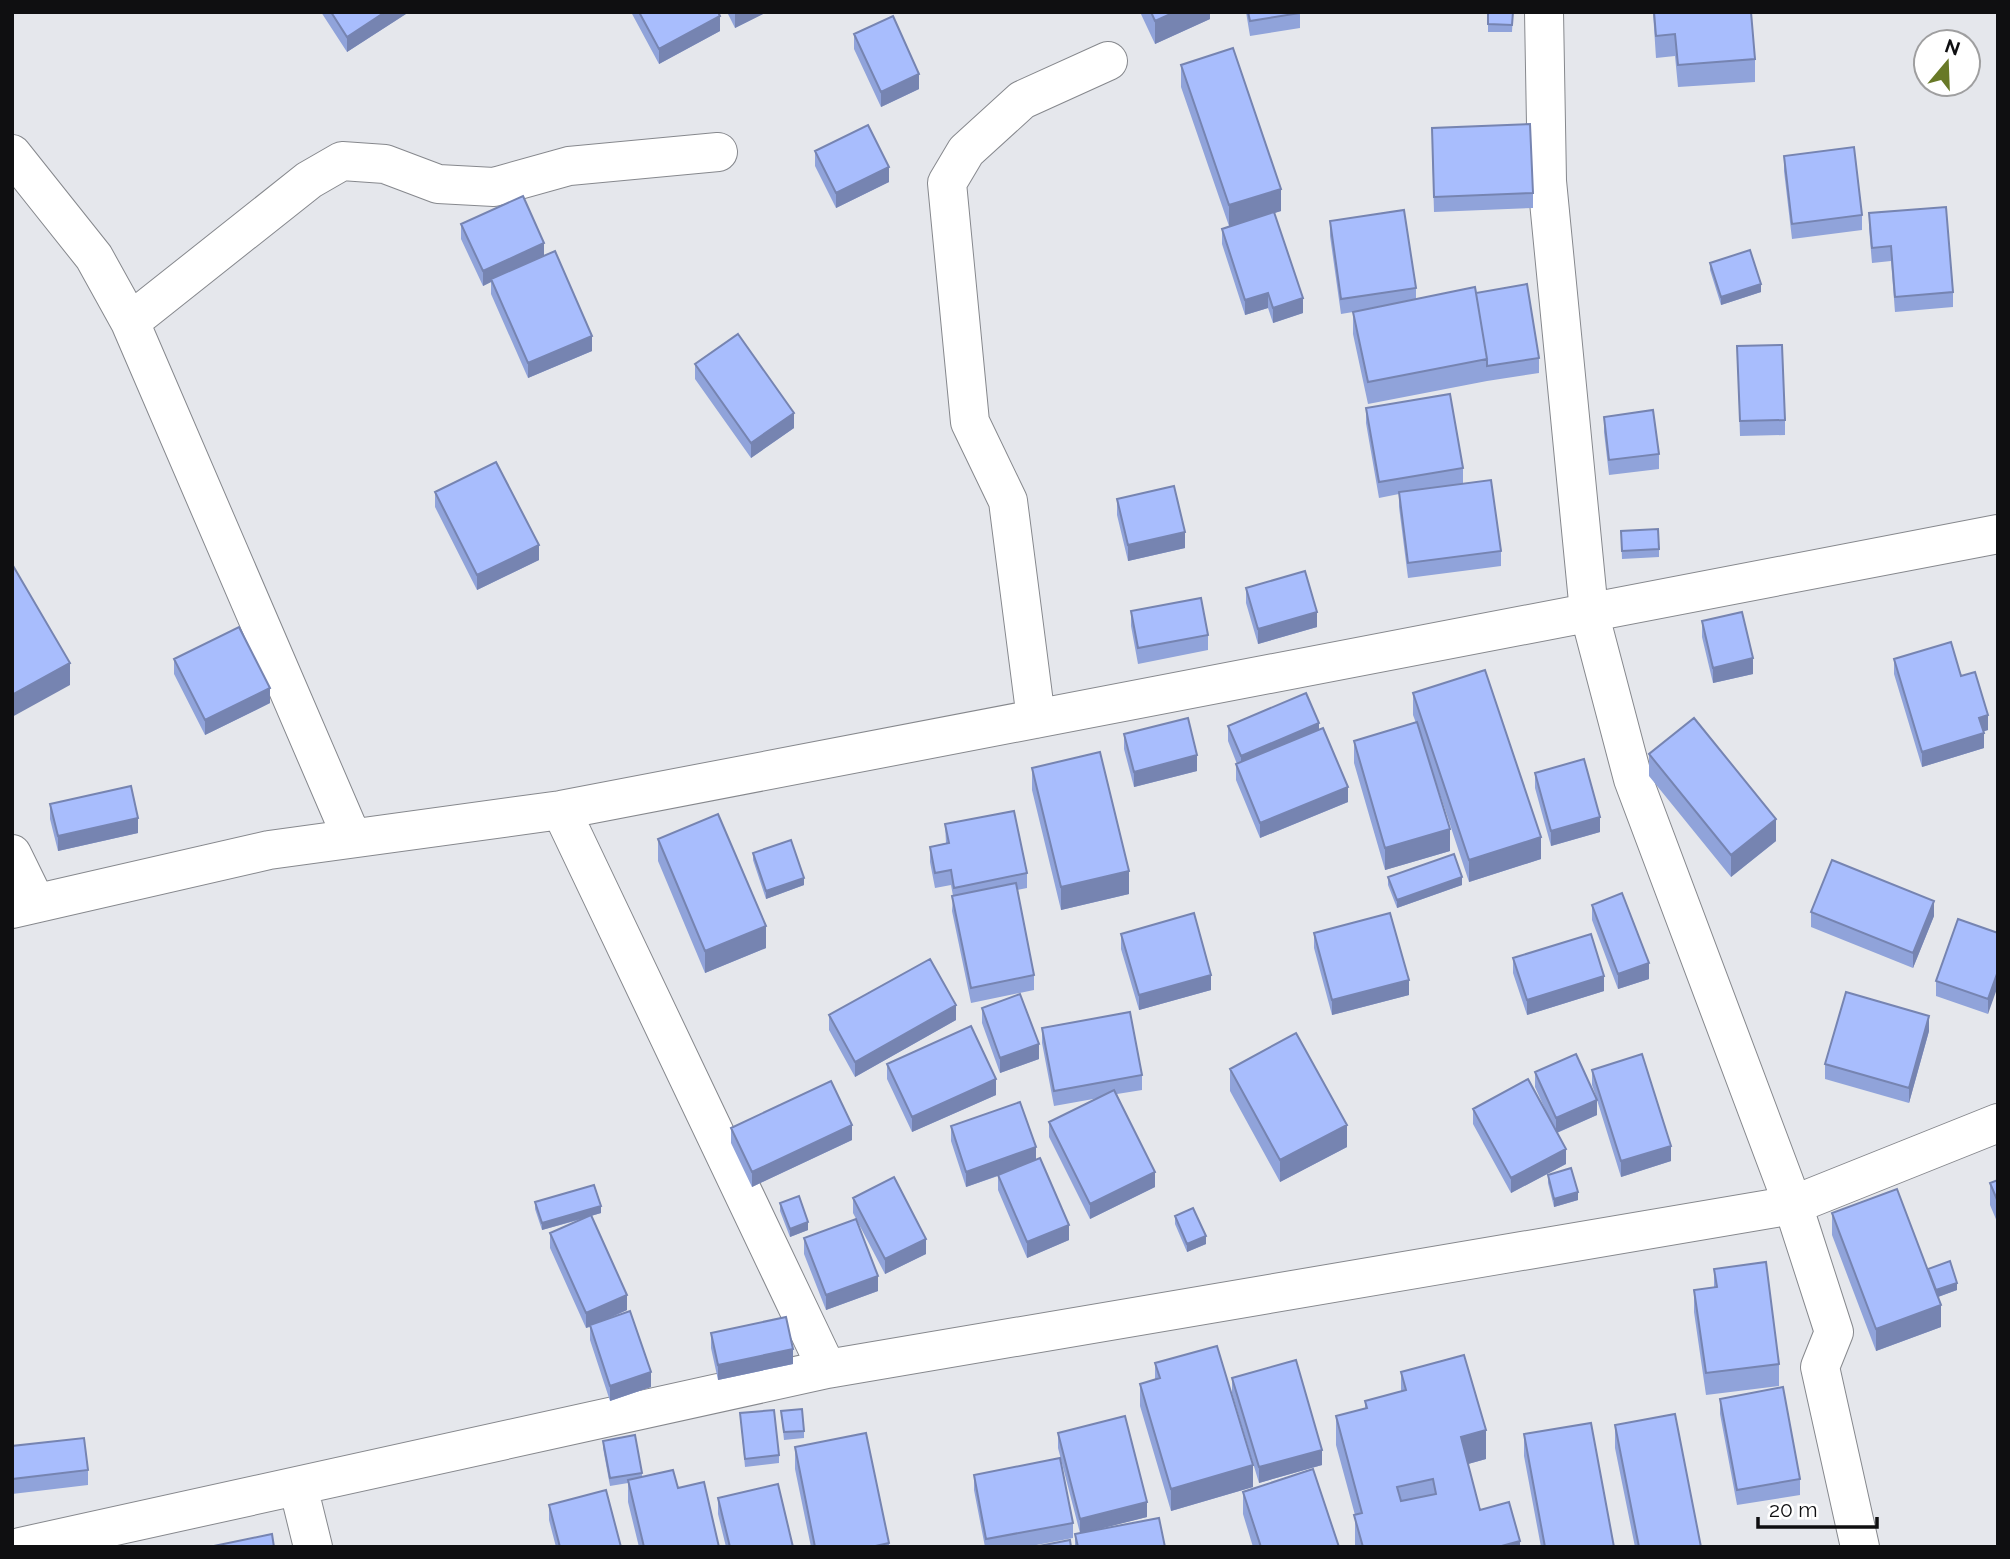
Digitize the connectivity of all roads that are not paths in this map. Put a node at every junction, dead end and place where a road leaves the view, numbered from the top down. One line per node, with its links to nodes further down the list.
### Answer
1 (1544, 12): 7 (street)
2 (1108, 61): 8 (street)
3 (718, 152): 5 (street)
4 (12, 154): 5 (street)
5 (130, 322): 10 (street)
6 (1998, 534): 7 (street)
7 (1589, 612): 8 (street); 14 (street)
8 (1036, 719): 9 (street)
9 (561, 810): 10 (street); 15 (street)
10 (352, 838): 12 (street)
11 (12, 853): 12 (street)
12 (24, 906)
13 (1998, 1123): 14 (street)
14 (1793, 1205): 15 (street); 19 (street)
15 (827, 1369): 16 (street)
16 (298, 1486): 17 (street); 18 (street)
17 (20, 1547)
18 (313, 1547)
19 (1860, 1547)

